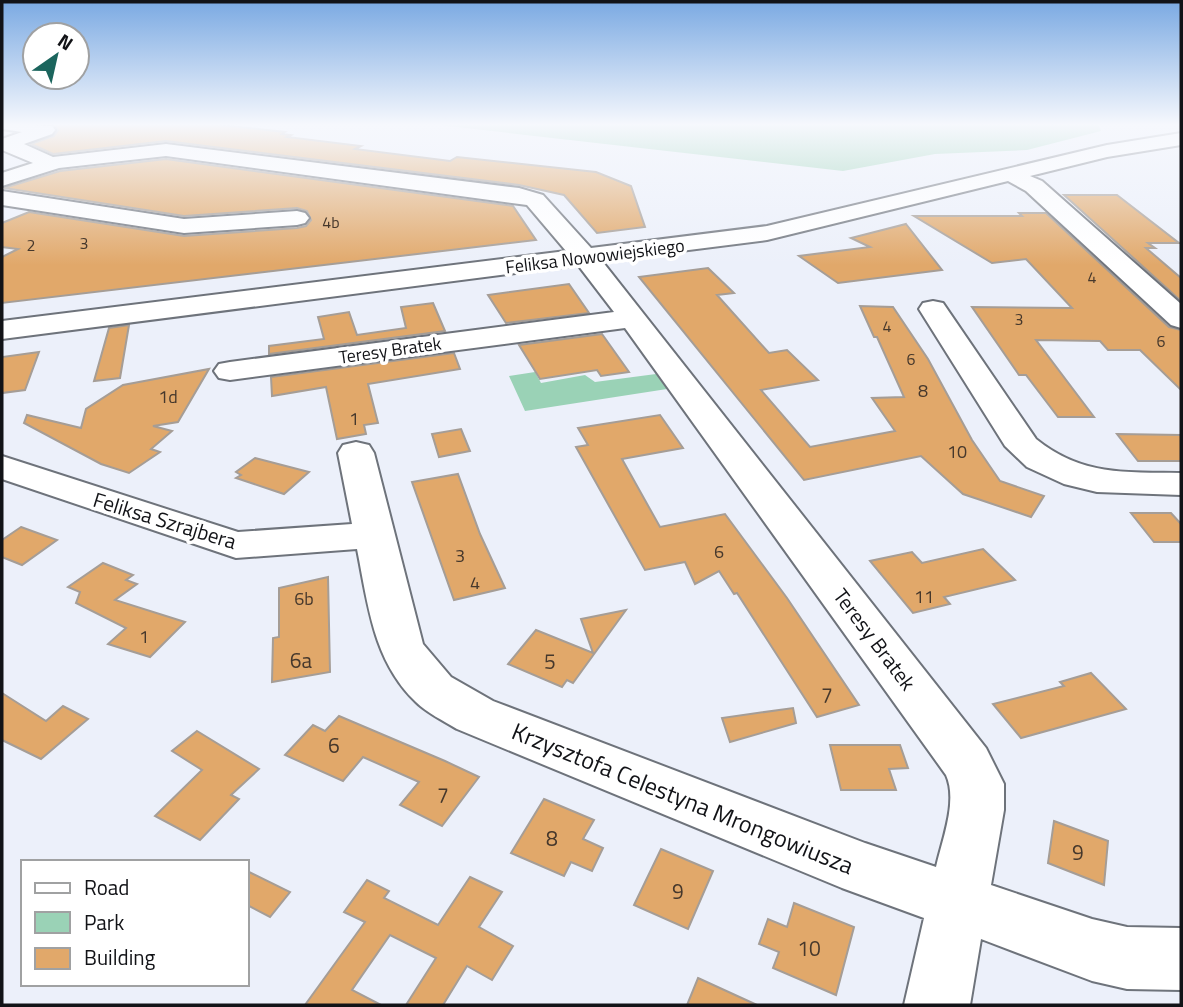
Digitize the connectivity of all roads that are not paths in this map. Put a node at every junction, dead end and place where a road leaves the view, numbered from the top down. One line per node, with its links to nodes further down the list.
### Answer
1 (27, 171): 5 (street, Teresy Bratek)
2 (337, 171): 8 (street, Teresy Bratek)
3 (1023, 171): 4 (street, Feliksa Nowowiejskiego)
4 (1010, 174): 8 (street, Feliksa Nowowiejskiego); 11 (street)
5 (2, 180)
6 (2, 198): 7 (street)
7 (297, 218)
8 (586, 258): 10 (street, Teresy Bratek); 12 (street, Feliksa Nowowiejskiego)
9 (933, 309): 16 (street)
10 (633, 317): 13 (street, Teresy Bratek); 18 (street, Teresy Bratek)
11 (1181, 319)
12 (2, 330)
13 (230, 372)
14 (356, 453): 17 (street, Krzysztofa Celestyna Mrongowiusza)
15 (2, 467): 17 (street, Feliksa Szrajbera)
16 (1181, 484)
17 (373, 534): 18 (street, Krzysztofa Celestyna Mrongowiusza)
18 (957, 901): 19 (street, Krzysztofa Celestyna Mrongowiusza); 20 (street, Teresy Bratek)
19 (1181, 960)
20 (937, 1005)

